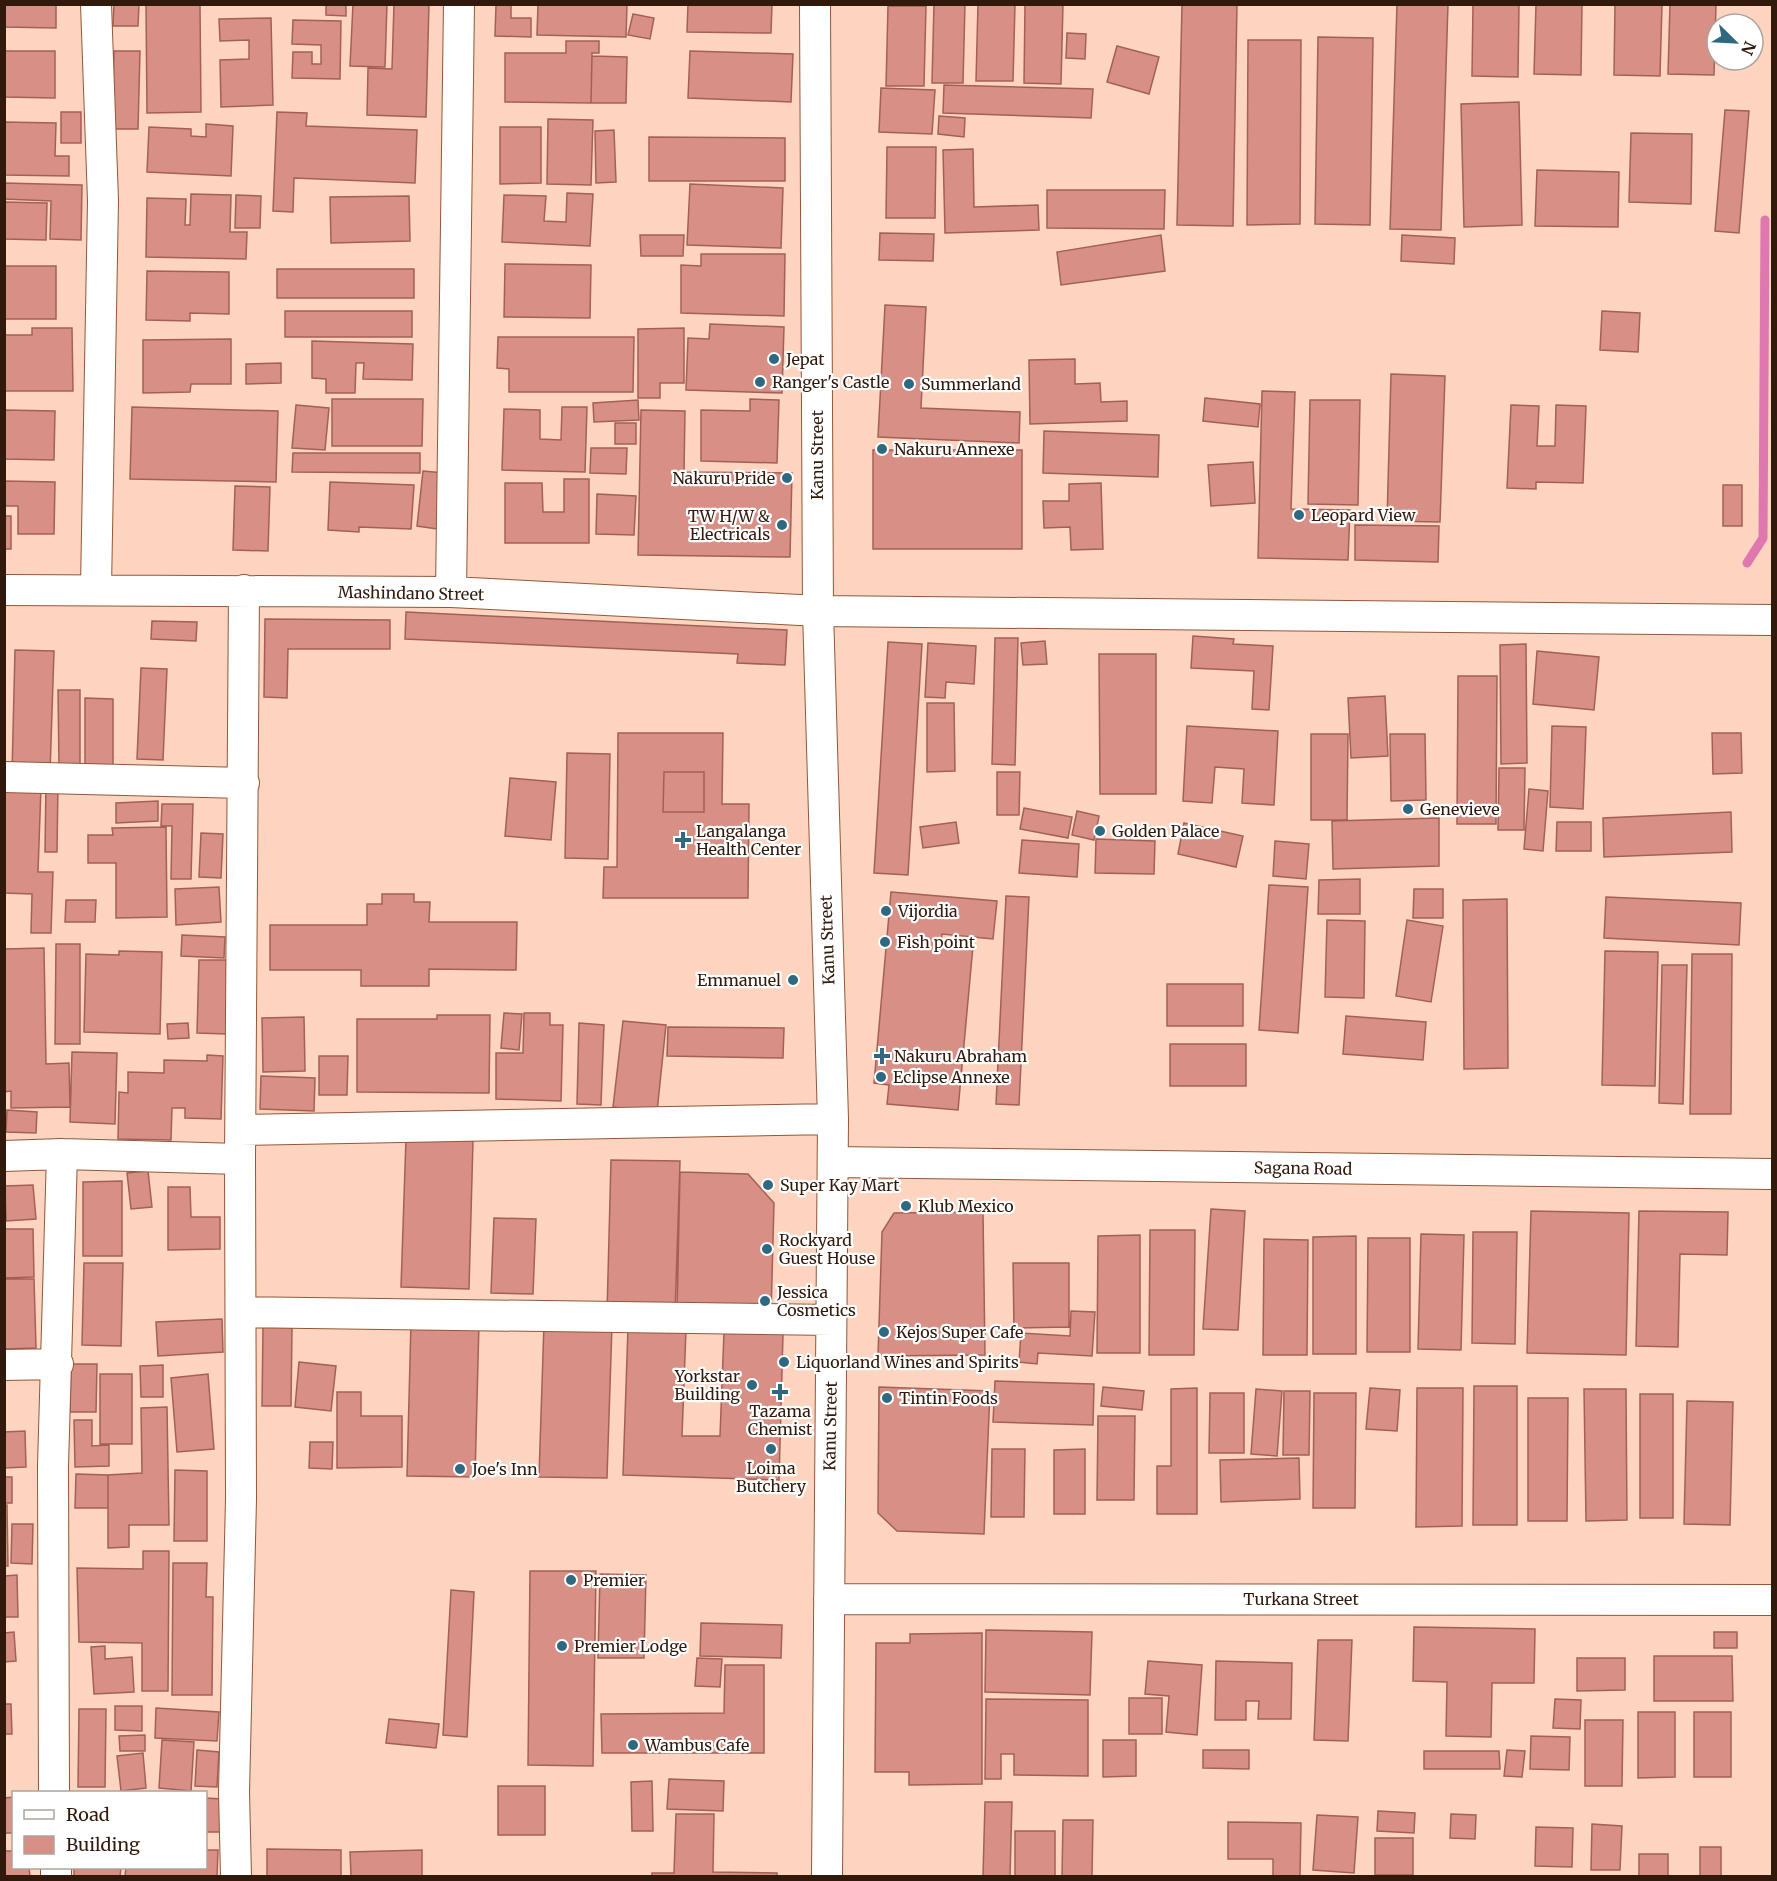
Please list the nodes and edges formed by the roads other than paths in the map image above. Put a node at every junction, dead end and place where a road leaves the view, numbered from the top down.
1 (96, 4) edge
2 (459, 4) edge
3 (815, 4) edge
4 (96, 588) junction
5 (4, 590) edge
6 (244, 590) junction
7 (451, 592) junction
8 (818, 611) junction
9 (1773, 620) edge
10 (4, 777) edge
11 (244, 783) junction
12 (833, 1119) junction
13 (241, 1144) junction
14 (62, 1154) junction
15 (4, 1156) edge
16 (833, 1162) junction
17 (1773, 1174) edge
18 (241, 1312) junction
19 (831, 1320) junction
20 (58, 1364) junction
21 (4, 1365) edge
22 (829, 1599) junction
23 (1773, 1600) edge
24 (54, 1791) edge
25 (236, 1876) edge
26 (826, 1876) edge

1 - 4 street
2 - 7 street
3 - 8 street, Kanu Street
4 - 5 street, Mashindano Street
4 - 6 street, Mashindano Street
6 - 7 street, Mashindano Street
6 - 11 street
7 - 8 street, Mashindano Street
8 - 9 street, Mashindano Street
8 - 12 street, Kanu Street
10 - 11 street
11 - 13 street
12 - 13 street
12 - 16 street, Kanu Street
13 - 14 street
13 - 18 street
14 - 15 street
14 - 20 street
16 - 17 street, Sagana Road
16 - 19 street, Kanu Street
18 - 19 street
18 - 25 street
19 - 22 street, Kanu Street
20 - 21 street
20 - 24 street
22 - 23 street, Turkana Street
22 - 26 street, Kanu Street

